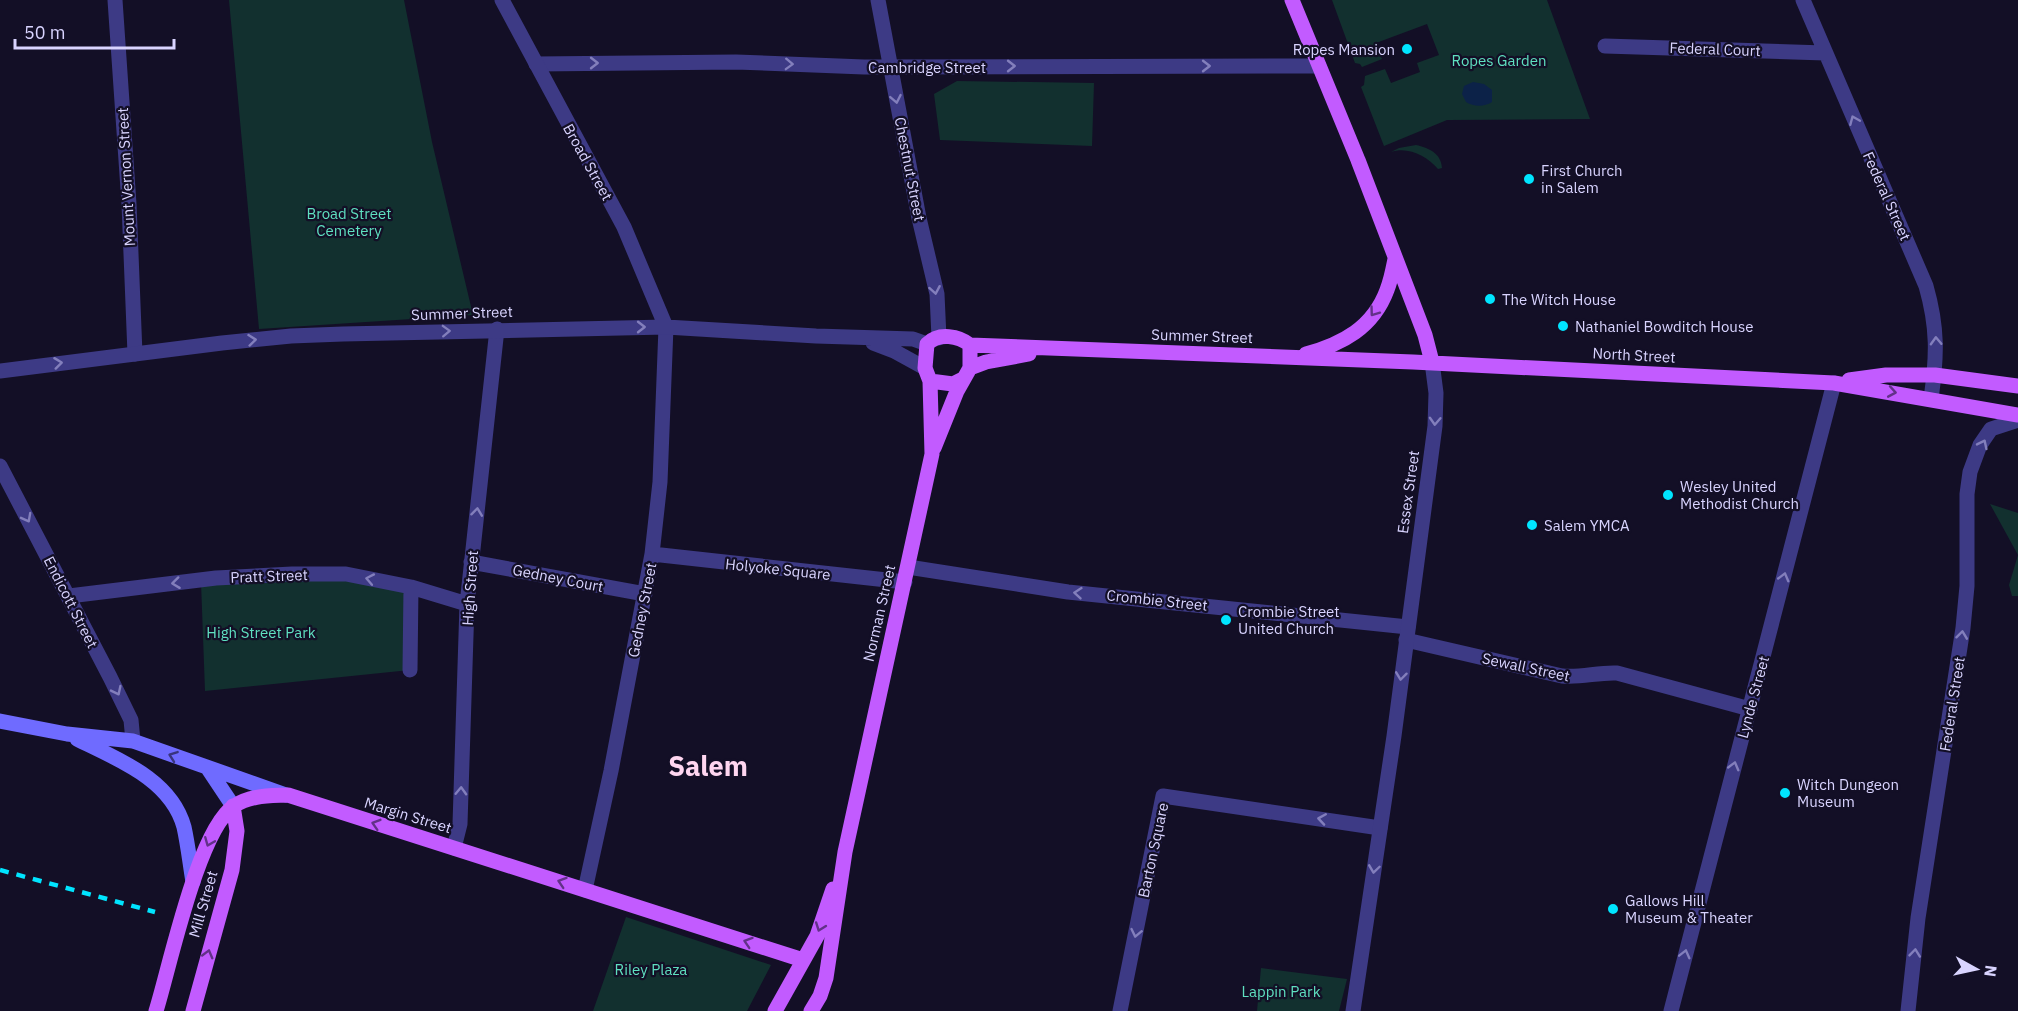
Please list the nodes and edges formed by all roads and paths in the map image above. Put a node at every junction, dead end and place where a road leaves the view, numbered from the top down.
1 (115, 0) edge
2 (502, 0) edge
3 (878, 0) edge
4 (1292, 0) edge
5 (1803, 0) edge
6 (1605, 46) dead end
7 (1825, 53) junction
8 (536, 64) junction
9 (890, 66) junction
10 (1319, 66) junction
11 (1395, 259) junction
12 (666, 327) junction
13 (497, 329) junction
14 (858, 338) junction
15 (933, 341) junction
16 (970, 345) junction
17 (1052, 348) junction
18 (135, 354) junction
19 (1293, 358) junction
20 (1432, 362) junction
21 (0, 370) edge
22 (966, 373) junction
23 (927, 374) junction
24 (1935, 375) junction
25 (1834, 383) junction
26 (2018, 386) edge
27 (1931, 399) junction
28 (2018, 418) edge
29 (932, 454) junction
30 (0, 466) edge
31 (652, 554) junction
32 (471, 562) junction
33 (907, 574) junction
34 (411, 587) junction
35 (645, 594) junction
36 (69, 596) junction
37 (467, 604) junction
38 (1407, 633) junction
39 (410, 670) dead end
40 (1749, 709) junction
41 (0, 721) edge
42 (67, 734) junction
43 (134, 741) junction
44 (207, 767) junction
45 (288, 795) junction
46 (233, 806) junction
47 (1380, 828) junction
48 (454, 848) junction
49 (845, 852) junction
50 (193, 882) junction
51 (585, 890) junction
52 (803, 960) junction
53 (156, 1011) edge
54 (193, 1011) edge
55 (775, 1011) edge
56 (811, 1011) edge
57 (1120, 1011) edge
58 (1353, 1011) edge
59 (1671, 1011) edge
60 (1908, 1011) edge

1 - 18 street, Mount Vernon Street
2 - 8 street, Broad Street
3 - 9 street, Chestnut Street
4 - 10 main road, Essex Street
5 - 7 street, Federal Street
6 - 7 street, Federal Court
24 -> 7 street, Federal Street
8 -> 9 street, Cambridge Street
8 - 12 street, Broad Street
9 -> 10 street, Cambridge Street
9 -> 15 street, Chestnut Street
10 - 11 main road, Essex Street
11 -> 19 main road
11 - 20 main road, Essex Street
13 -> 12 street, Summer Street
12 - 14 street, Summer Street
12 - 31 street, Gedney Street
18 -> 13 street, Summer Street
32 -> 13 street, High Street
14 - 15 street, Summer Street
14 - 23 street
15 - 16 main road
15 - 23 main road
16 - 17 main road, Summer Street
16 - 22 main road
17 - 19 main road, Summer Street
17 - 22 main road
21 -> 18 street, Summer Street
19 - 20 main road, Summer Street
20 - 25 main road, North Street
20 -> 38 street, Essex Street
22 - 23 main road
22 - 29 main road
23 - 29 main road, Norman Street
24 - 25 main road, North Street
24 - 26 main road, North Street
24 - 27 street, Federal Street
25 -> 27 main road, North Street
40 -> 25 street, Lynde Street
27 - 28 main road, North Street
60 -> 28 street, Federal Street
29 - 33 main road, Norman Street
30 -> 36 street, Endicott Street
31 - 33 street, Holyoke Square
31 - 35 street, Gedney Street
32 - 35 street, Gedney Court
32 - 37 street, High Street
38 -> 33 street, Crombie Street
33 - 49 main road, Norman Street
34 -> 36 street, Pratt Street
34 - 37 street, Pratt Street
34 - 39 street
35 - 51 street, Gedney Street
36 -> 43 street, Endicott Street
48 -> 37 street, High Street
38 - 40 street, Sewall Street
38 -> 47 street, Essex Street
59 -> 40 street, Lynde Street
41 - 42 main road, Margin Street
42 - 43 main road, Margin Street
42 - 50 main road, Mill Street
44 -> 43 main road, Margin Street
44 - 45 main road, Margin Street
44 - 46 main road, Mill Street
45 - 46 main road
48 -> 45 main road, Margin Street
46 -> 50 main road, Mill Street
54 -> 46 main road, Mill Street
47 -> 57 street, Barton Square
47 -> 58 street, Essex Street
51 -> 48 main road, Margin Street
49 -> 52 main road, Norman Street
49 - 56 main road, Norman Street
50 - 53 main road, Mill Street
52 -> 51 main road, Margin Street
52 - 55 main road, Norman Street

